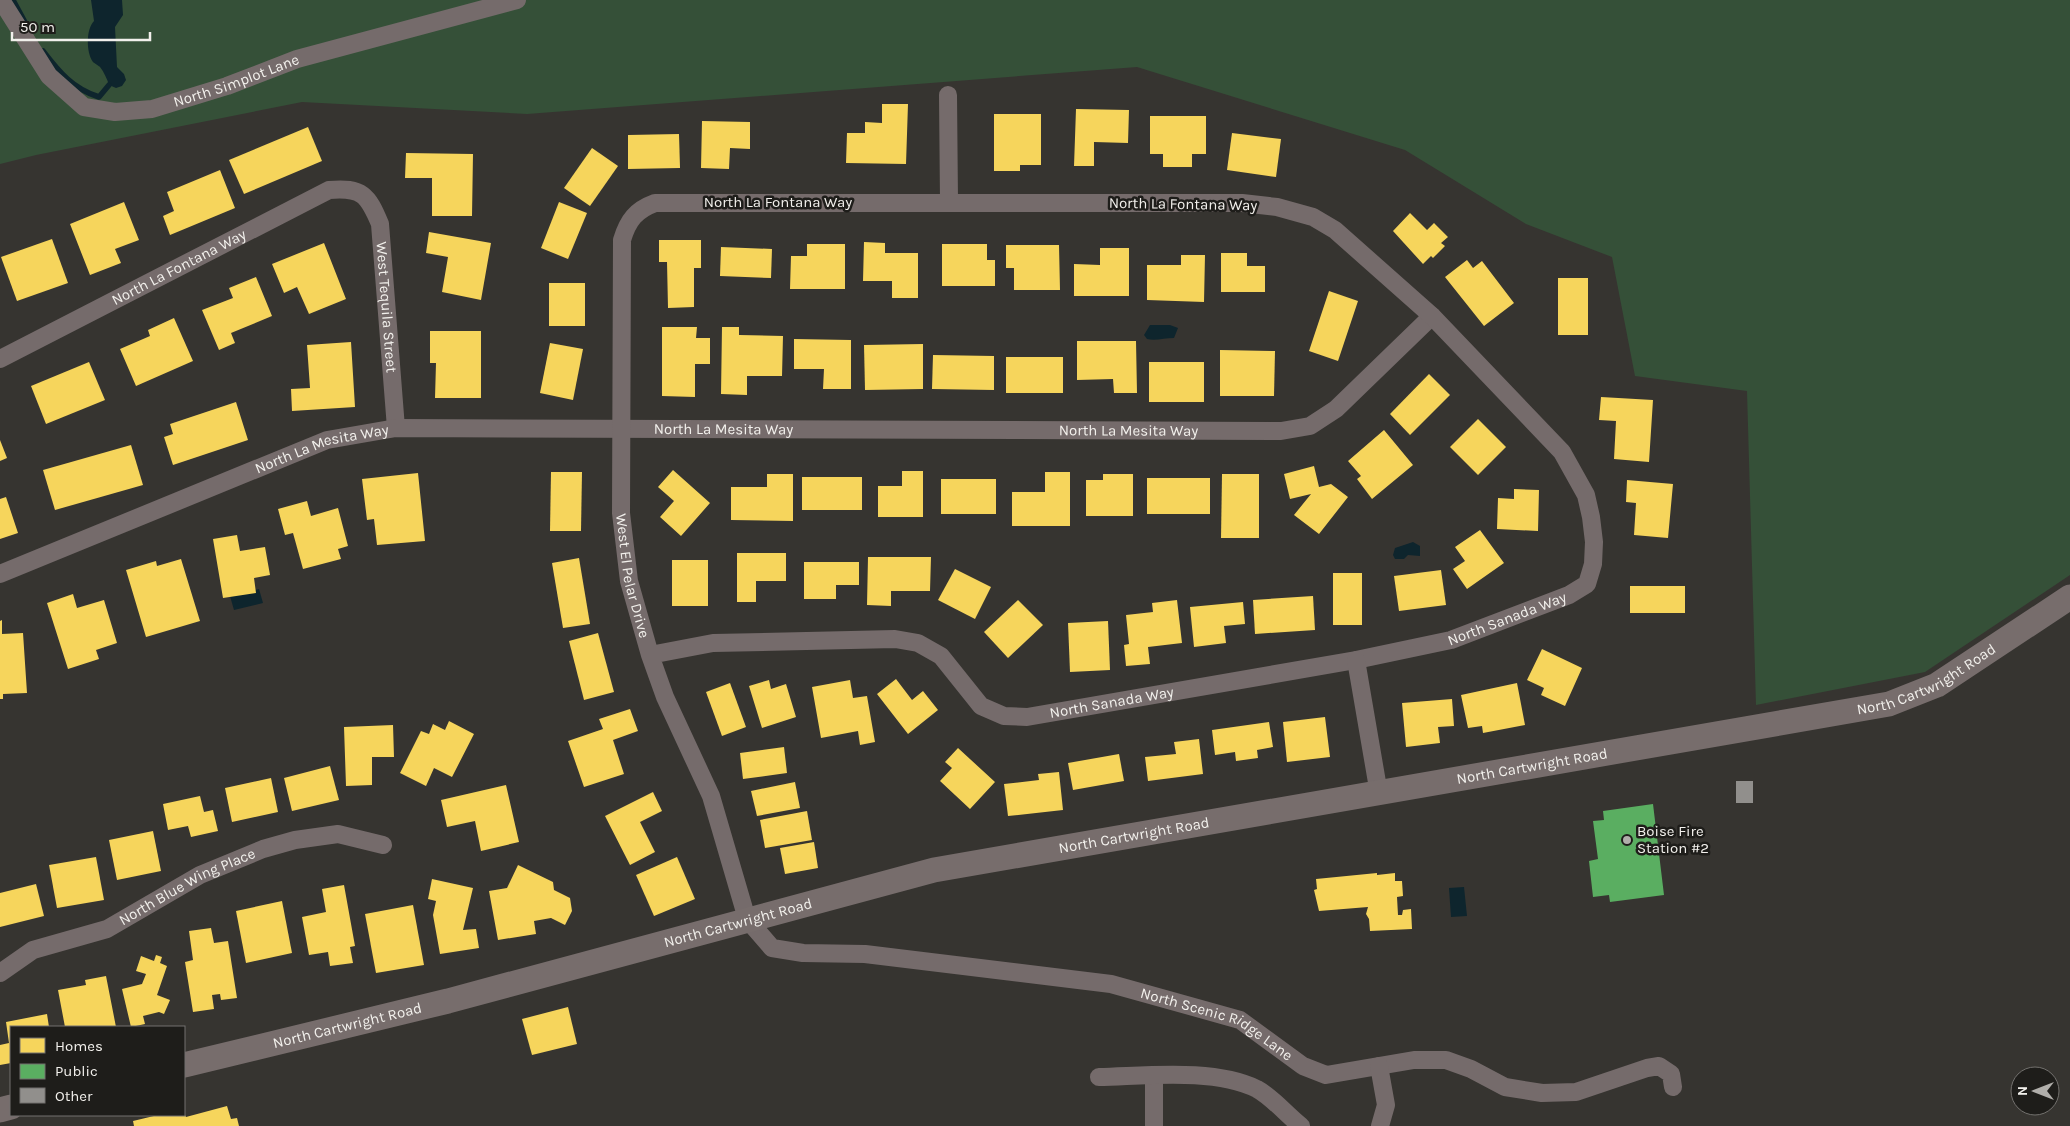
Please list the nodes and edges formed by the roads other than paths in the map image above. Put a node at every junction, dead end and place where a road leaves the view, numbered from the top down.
1 (1, 0) edge
2 (517, 0) edge
3 (948, 95) dead end
4 (361, 192) joint
5 (949, 201) junction
6 (633, 215) joint
7 (1432, 316) junction
8 (0, 360) edge
9 (396, 428) junction
10 (620, 428) junction
11 (0, 574) edge
12 (1587, 584) joint
13 (2070, 597) edge
14 (650, 655) junction
15 (1356, 660) junction
16 (1379, 794) junction
17 (383, 845) dead end
18 (747, 918) junction
19 (0, 973) edge
20 (185, 1065) edge
21 (1379, 1066) junction
22 (1154, 1076) junction
23 (1100, 1077) dead end
24 (1673, 1086) dead end
25 (1154, 1126) edge
26 (1302, 1126) edge
27 (1380, 1126) edge

1 - 2 street, North Simplot Lane
3 - 5 street
4 - 8 street, North La Fontana Way
4 - 9 street, West Tequila Street
5 - 6 street, North La Fontana Way
5 - 7 street, North La Fontana Way
6 - 10 street, West El Pelar Drive
7 - 10 street, North La Mesita Way
7 - 12 street, North La Fontana Way
9 - 10 street, North La Mesita Way
9 - 11 street, North La Mesita Way
10 - 14 street, West El Pelar Drive
12 - 15 street, North Sanada Way
13 - 16 street, North Cartwright Road
14 - 15 street, North Sanada Way
14 - 18 street, West El Pelar Drive
15 - 16 street
16 - 18 street, North Cartwright Road
17 - 19 street, North Blue Wing Place
18 - 20 street, North Cartwright Road
18 - 21 street, North Scenic Ridge Lane
21 - 24 street, North Scenic Ridge Lane
21 - 27 street
22 - 23 street
22 - 25 street
22 - 26 street

